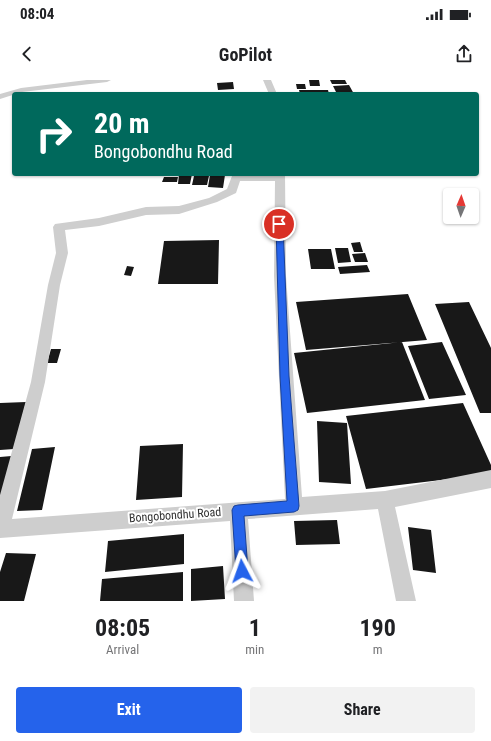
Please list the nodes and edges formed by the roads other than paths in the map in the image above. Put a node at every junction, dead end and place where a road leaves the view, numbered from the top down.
1 (38, 80) edge
2 (107, 80) edge
3 (267, 80) edge
4 (33, 88) junction
5 (15, 92) edge
6 (272, 92) edge
7 (12, 93) edge
8 (0, 97) edge
9 (280, 176) edge
10 (491, 479) edge
11 (385, 500) junction
12 (294, 506) junction
13 (238, 510) junction
14 (0, 529) edge
15 (244, 601) edge
16 (406, 601) edge

1 - 4 street
2 - 4 street
3 - 6 street
4 - 5 street
7 - 8 street
9 - 12 street
9 - 14 street
10 - 11 street, Bongobondhu Road
11 - 12 street, Bongobondhu Road
11 - 16 street
12 - 13 street, Bongobondhu Road
13 - 14 street, Bongobondhu Road
13 - 15 street

